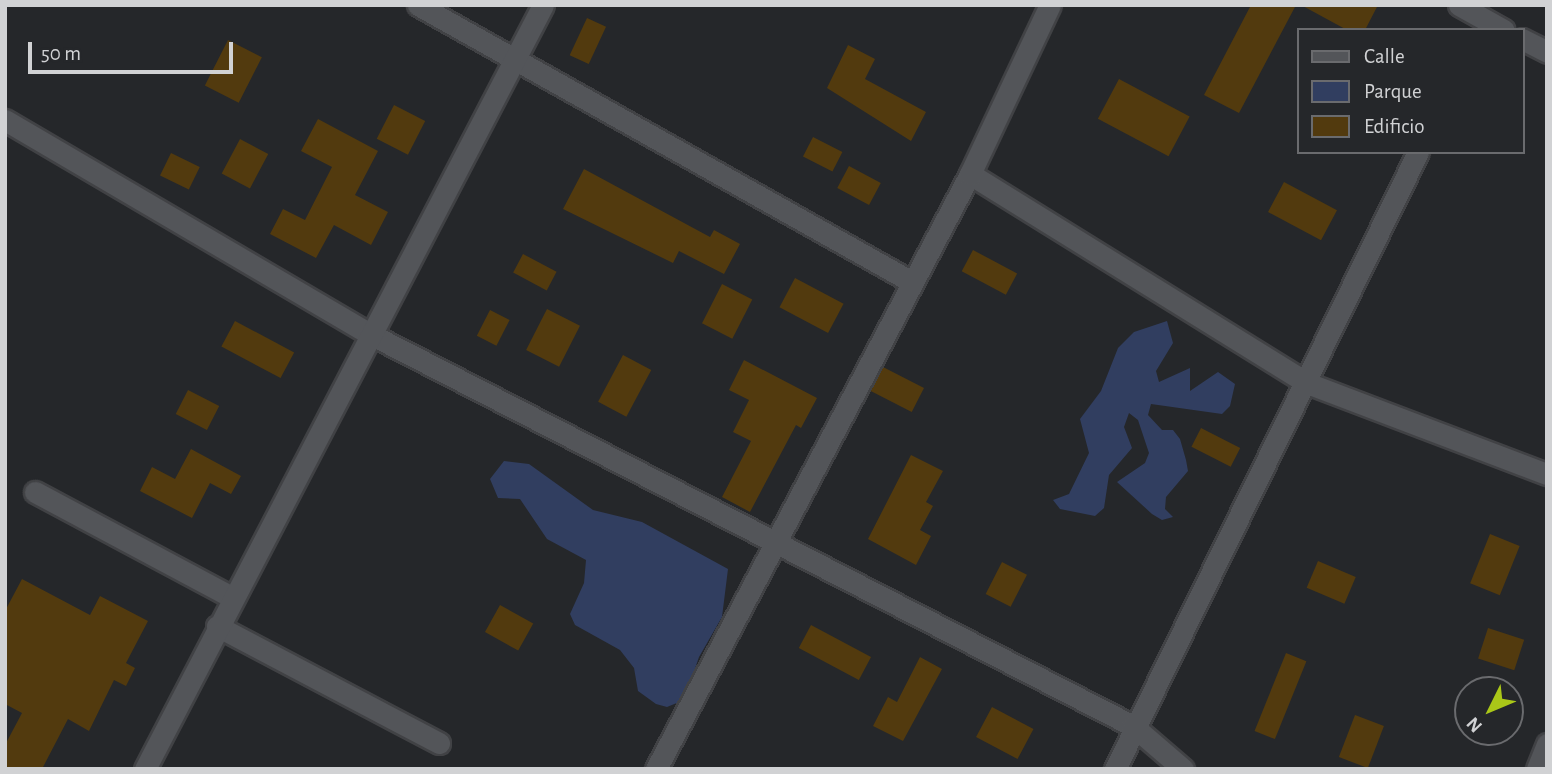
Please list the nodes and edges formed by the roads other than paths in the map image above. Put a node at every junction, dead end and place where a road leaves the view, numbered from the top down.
1 (418, 5) edge
2 (543, 5) edge
3 (1050, 5) edge
4 (1459, 5) edge
5 (1479, 24) edge
6 (1524, 40) edge
7 (1547, 52) edge
8 (514, 59) junction
9 (5, 120) edge
10 (1417, 154) edge
11 (970, 174) junction
12 (912, 282) junction
13 (370, 334) junction
14 (1307, 383) junction
15 (1547, 474) edge
16 (35, 492) dead end
17 (775, 541) junction
18 (232, 597) junction
19 (217, 625) junction
20 (1133, 726) junction
21 (439, 743) dead end
22 (1547, 744) edge
23 (145, 769) edge
24 (656, 769) edge
25 (1115, 769) edge
26 (1183, 769) edge
27 (1537, 769) edge

1 - 8 street
2 - 8 street
3 - 11 street
4 - 5 street
6 - 7 street
8 - 12 street
8 - 13 street
9 - 13 street
10 - 14 street
11 - 12 street
11 - 14 street
12 - 17 street
13 - 17 street
13 - 18 street
14 - 15 street
14 - 20 street
16 - 18 street
17 - 20 street
17 - 24 street
18 - 19 street
19 - 21 street
19 - 23 street
20 - 25 street
20 - 26 street
22 - 27 street

